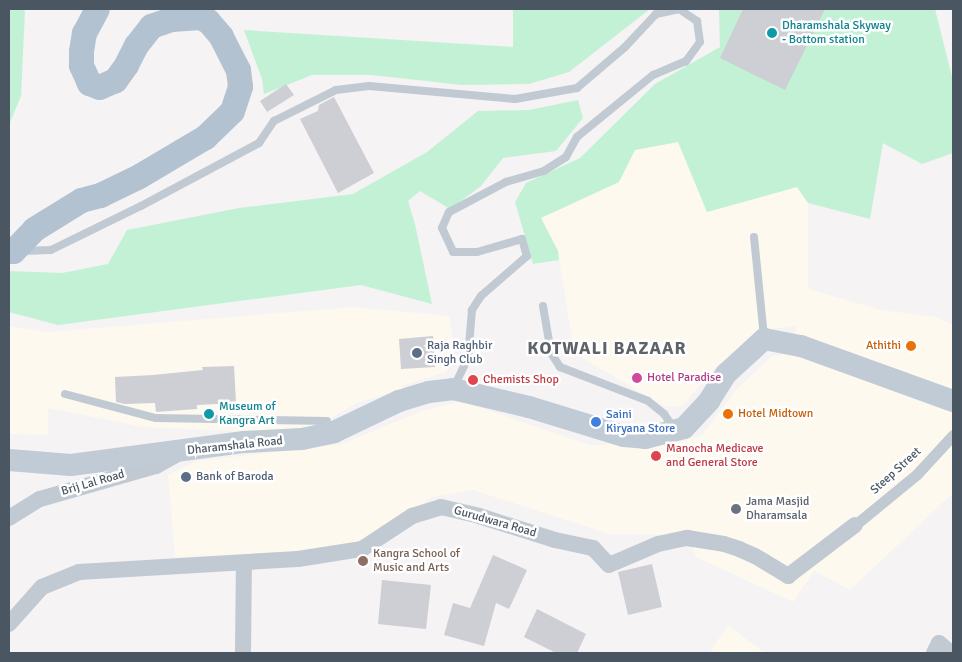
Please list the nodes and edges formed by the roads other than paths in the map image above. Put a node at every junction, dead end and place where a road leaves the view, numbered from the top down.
1 (97, 9) edge
2 (754, 237) dead end
3 (11, 251) edge
4 (544, 306) dead end
5 (764, 339) junction
6 (453, 389) junction
7 (65, 394) dead end
8 (953, 401) edge
9 (327, 421) dead end
10 (675, 431) junction
11 (953, 435) edge
12 (180, 452) junction
13 (9, 460) edge
14 (9, 518) edge
15 (855, 525) joint
16 (244, 563) junction
17 (9, 624) edge
18 (243, 653) edge
19 (934, 653) edge
20 (951, 653) edge

1 - 3 main road
2 - 5 lane
3 - 6 lane
4 - 10 lane
5 - 8 main road
5 - 10 main road
6 - 10 main road
6 - 12 main road, Dharamshala Road
7 - 9 lane
11 - 15 street, Steep Street
12 - 13 main road, Dharamshala Road
12 - 14 street, Brij Lal Road
15 - 16 street, Gurudwara Road
16 - 17 street, Gurudwara Road
16 - 18 street
19 - 20 street

